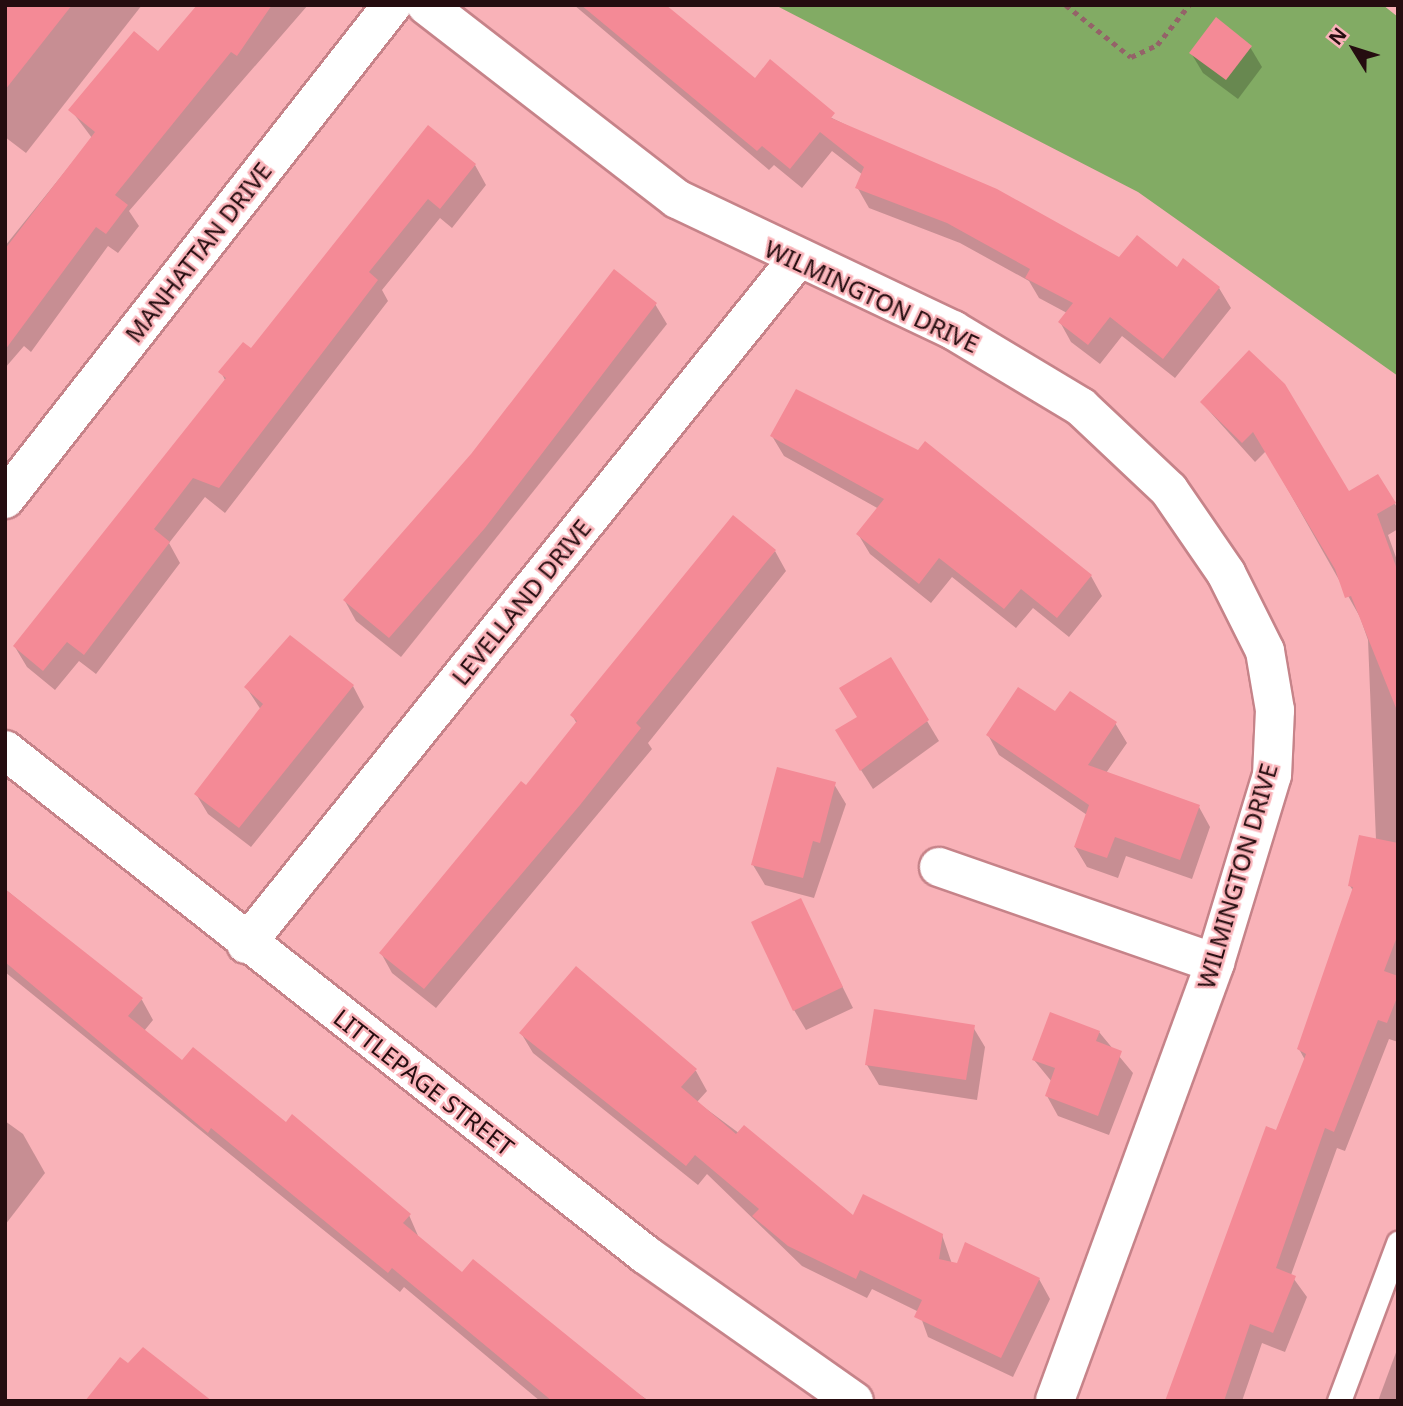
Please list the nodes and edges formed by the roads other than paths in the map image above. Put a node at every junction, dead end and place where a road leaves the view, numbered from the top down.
1 (392, 5) edge
2 (426, 5) edge
3 (796, 261) junction
4 (5, 499) edge
5 (5, 750) edge
6 (939, 867) dead end
7 (246, 944) junction
8 (1215, 963) junction
9 (1398, 1243) edge
10 (853, 1401) edge
11 (1055, 1401) edge
12 (1339, 1401) edge

1 - 4 street, MANHATTAN DRIVE
2 - 3 street, WILMINGTON DRIVE
3 - 7 street, LEVELLAND DRIVE
3 - 8 street, WILMINGTON DRIVE
5 - 7 street, LITTLEPAGE STREET
6 - 8 street
7 - 10 street, LITTLEPAGE STREET
8 - 11 street, WILMINGTON DRIVE
9 - 12 lane

